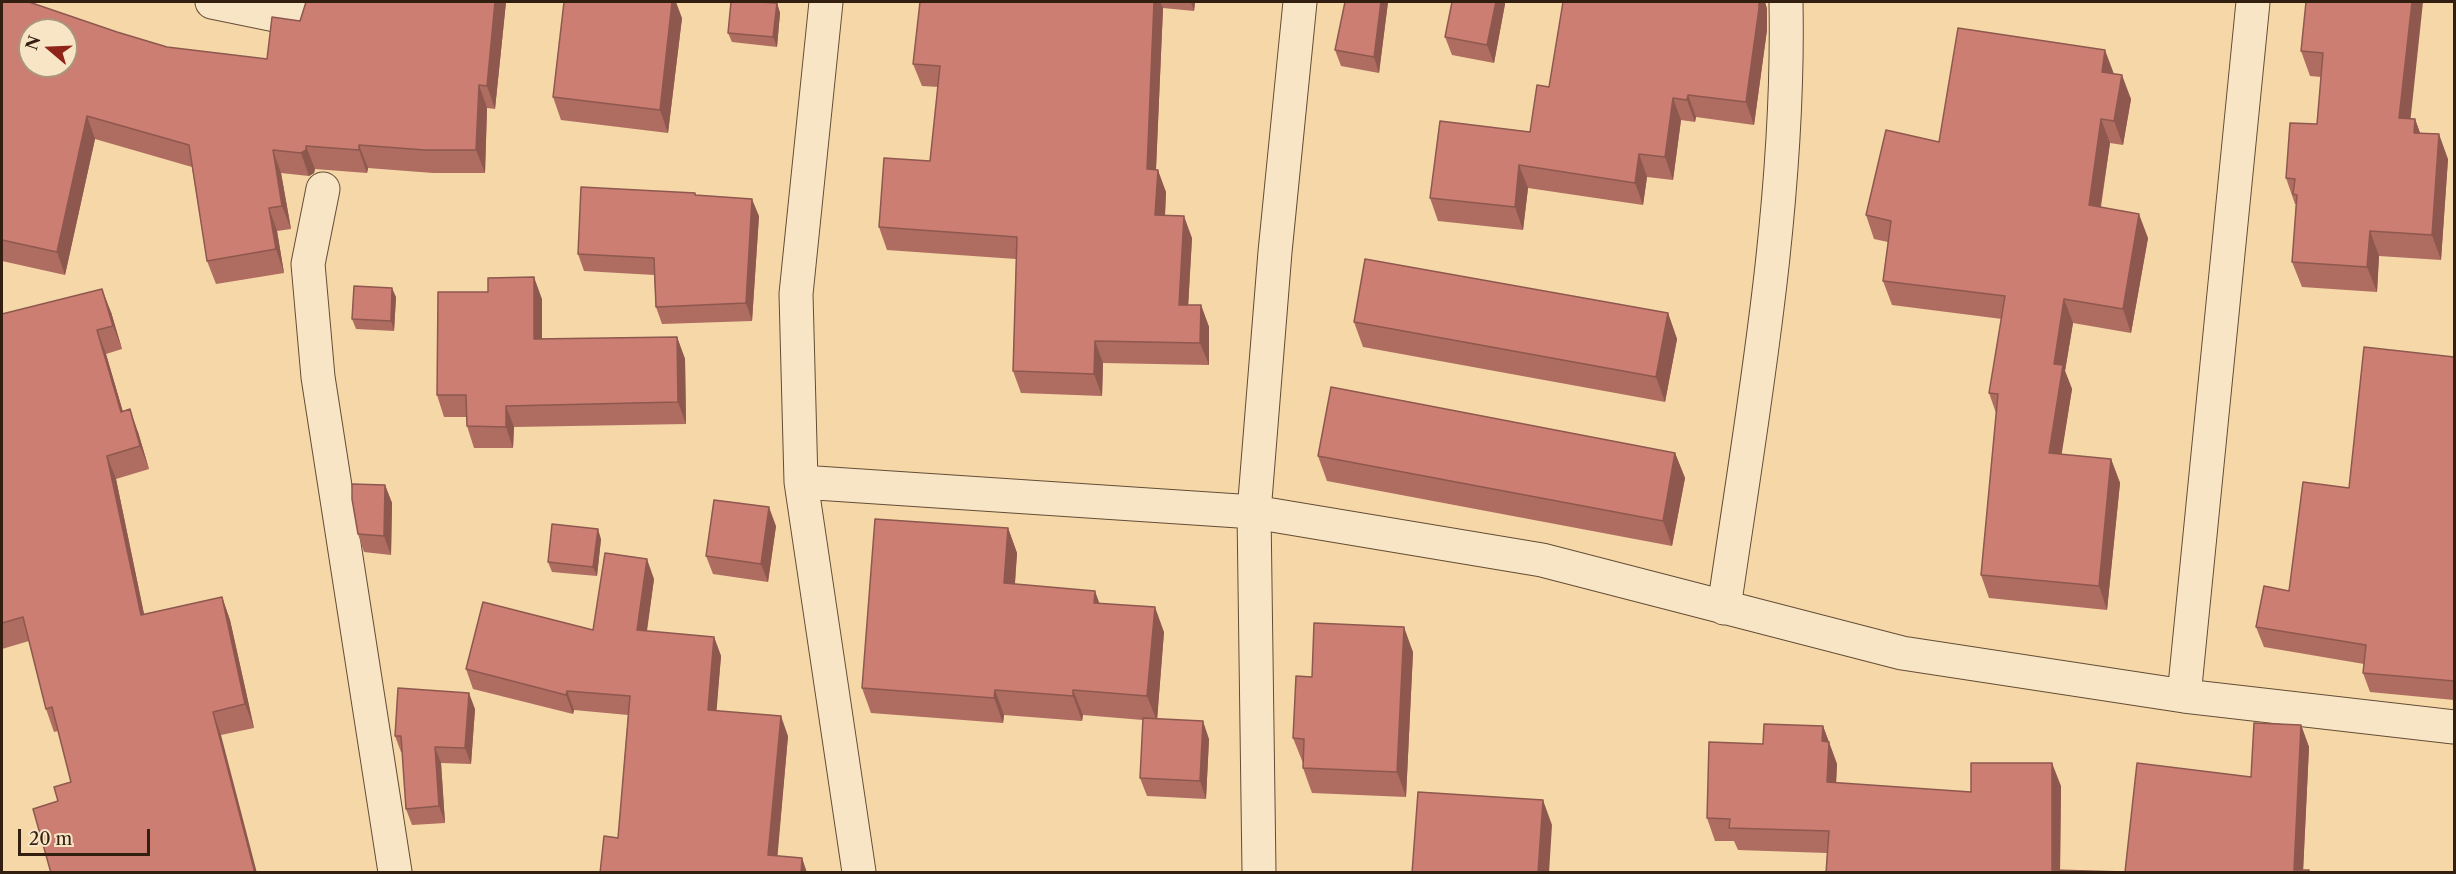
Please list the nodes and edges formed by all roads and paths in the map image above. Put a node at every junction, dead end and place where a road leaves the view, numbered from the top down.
1 (212, 2) edge
2 (302, 2) edge
3 (826, 2) edge
4 (1300, 2) edge
5 (1786, 2) edge
6 (2253, 2) edge
7 (323, 189) dead end
8 (801, 482) junction
9 (1254, 512) junction
10 (1724, 608) junction
11 (2184, 696) junction
12 (2454, 727) edge
13 (395, 873) edge
14 (859, 873) edge
15 (1259, 873) edge

1 - 2 street
3 - 8 street
4 - 9 street
5 - 10 street
6 - 11 street
7 - 13 street
8 - 9 street
8 - 14 street
9 - 10 street
9 - 15 street
10 - 11 street
11 - 12 street

